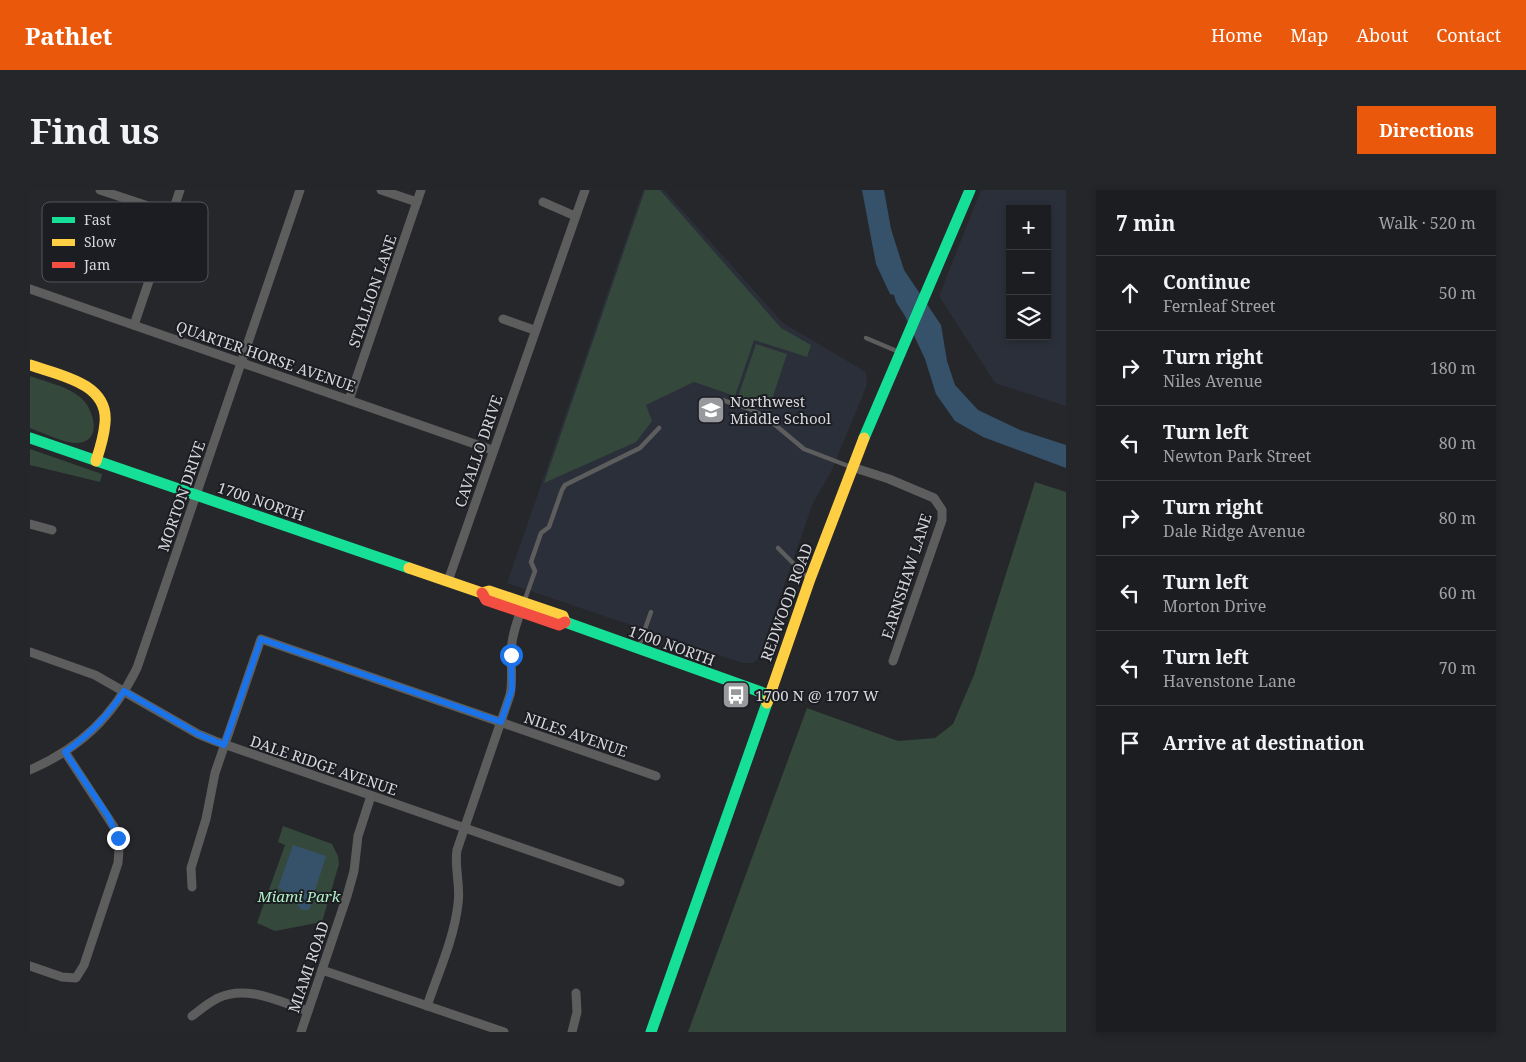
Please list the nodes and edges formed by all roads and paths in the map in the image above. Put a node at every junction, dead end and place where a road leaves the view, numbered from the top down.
1 (100, 190) edge
2 (180, 190) edge
3 (300, 190) edge
4 (381, 190) edge
5 (421, 190) edge
6 (584, 190) edge
7 (970, 190) edge
8 (136, 202) edge
9 (176, 202) edge
10 (417, 202) junction
11 (544, 202) dead end
12 (575, 216) junction
13 (149, 282) edge
14 (30, 289) edge
15 (503, 319) dead end
16 (134, 325) junction
17 (534, 330) junction
18 (866, 338) dead end
19 (901, 353) junction
20 (242, 362) junction
21 (30, 365) edge
22 (349, 400) junction
23 (722, 400) dead end
24 (659, 428) dead end
25 (30, 438) edge
26 (492, 450) junction
27 (96, 460) junction
28 (852, 467) junction
29 (197, 495) junction
30 (30, 524) edge
31 (52, 530) dead end
32 (778, 548) dead end
33 (810, 579) junction
34 (448, 581) junction
35 (522, 607) junction
36 (651, 612) dead end
37 (638, 648) junction
38 (30, 652) edge
39 (893, 662) dead end
40 (124, 691) junction
41 (769, 695) junction
42 (501, 722) junction
43 (224, 745) junction
44 (65, 752) junction
45 (30, 770) edge
46 (656, 776) dead end
47 (371, 796) junction
48 (465, 828) junction
49 (620, 882) dead end
50 (192, 887) dead end
51 (30, 966) edge
52 (322, 970) junction
53 (576, 993) dead end
54 (427, 1006) junction
55 (308, 1012) junction
56 (192, 1016) dead end
57 (301, 1032) edge
58 (504, 1032) edge
59 (572, 1032) edge
60 (651, 1032) edge

1 - 8 street
2 - 9 street
3 - 20 street, MORTON DRIVE
4 - 10 street
5 - 10 street, STALLION LANE
6 - 12 street, CAVALLO DRIVE
7 - 19 street, REDWOOD ROAD
10 - 22 street, STALLION LANE
11 - 12 street
12 - 17 street, CAVALLO DRIVE
13 - 16 street
14 - 16 street, QUARTER HORSE AVENUE
15 - 17 street
16 - 20 street, QUARTER HORSE AVENUE
17 - 26 street, CAVALLO DRIVE
18 - 19 lane
19 - 28 street, REDWOOD ROAD
20 - 22 street, QUARTER HORSE AVENUE
20 - 29 street, MORTON DRIVE
21 - 27 street
22 - 26 street, QUARTER HORSE AVENUE
23 - 28 lane
24 - 35 lane
25 - 27 street, 1700 NORTH
26 - 34 street, CAVALLO DRIVE
27 - 29 street, 1700 NORTH
28 - 33 street, REDWOOD ROAD
28 - 39 street, EARNSHAW LANE
29 - 34 street, 1700 NORTH
29 - 40 street, MORTON DRIVE
30 - 31 street
32 - 33 lane
33 - 41 street, REDWOOD ROAD
34 - 35 street, 1700 NORTH
35 - 37 street, 1700 NORTH
35 - 42 street
36 - 37 lane
37 - 41 street, 1700 NORTH
38 - 40 street, DALE RIDGE AVENUE
40 - 43 street, DALE RIDGE AVENUE
40 - 44 street, MORTON DRIVE
41 - 60 street, REDWOOD ROAD
42 - 43 street, NILES AVENUE
42 - 46 street, NILES AVENUE
42 - 48 street
43 - 47 street, DALE RIDGE AVENUE
43 - 50 street
44 - 45 street, MORTON DRIVE
44 - 51 street
47 - 48 street, DALE RIDGE AVENUE
47 - 52 street, MIAMI ROAD
48 - 49 street, DALE RIDGE AVENUE
48 - 54 street
52 - 54 street
52 - 55 street, MIAMI ROAD
53 - 59 street
54 - 58 street
55 - 56 street
55 - 57 street, MIAMI ROAD

